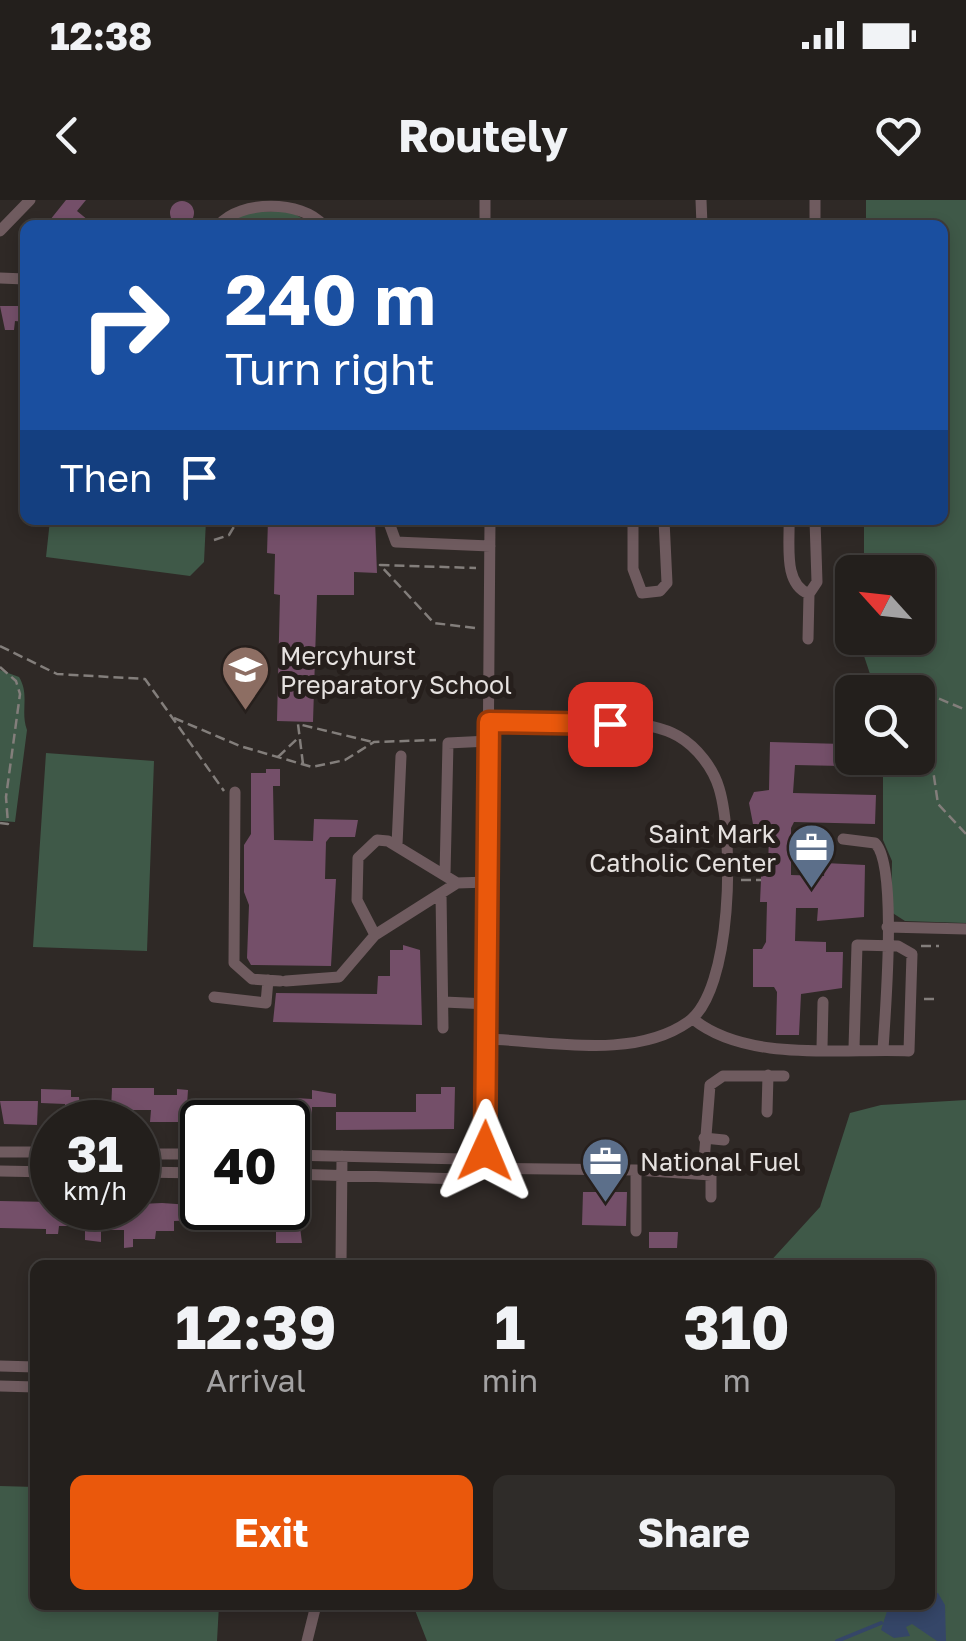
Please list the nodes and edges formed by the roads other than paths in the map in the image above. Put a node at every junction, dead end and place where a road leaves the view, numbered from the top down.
1 (30, 200) edge
2 (224, 220) edge
3 (317, 220) edge
4 (0, 231) edge
5 (390, 525) edge
6 (490, 525) edge
7 (633, 525) edge
8 (664, 525) edge
9 (789, 525) edge
10 (815, 525) edge
11 (490, 546) junction
12 (810, 594) junction
13 (808, 639) dead end
14 (489, 722) junction
15 (489, 741) junction
16 (402, 756) dead end
17 (235, 792) dead end
18 (842, 840) dead end
19 (398, 845) junction
20 (445, 875) junction
21 (457, 882) junction
22 (488, 882) junction
23 (442, 893) junction
24 (888, 927) junction
25 (966, 929) edge
26 (375, 935) junction
27 (888, 946) junction
28 (278, 981) junction
29 (214, 997) dead end
30 (444, 1002) junction
31 (822, 1002) dead end
32 (488, 1004) junction
33 (693, 1020) junction
34 (444, 1028) dead end
35 (487, 1039) junction
36 (822, 1048) junction
37 (854, 1048) junction
38 (883, 1050) junction
39 (768, 1075) junction
40 (784, 1076) dead end
41 (766, 1112) dead end
42 (704, 1138) junction
43 (724, 1140) dead end
44 (0, 1152) edge
45 (30, 1152) edge
46 (310, 1156) edge
47 (342, 1156) junction
48 (480, 1168) junction
49 (636, 1170) junction
50 (0, 1171) edge
51 (30, 1172) edge
52 (703, 1174) junction
53 (310, 1175) edge
54 (341, 1176) junction
55 (711, 1198) dead end
56 (633, 1222) dead end
57 (341, 1260) edge
58 (0, 1366) edge
59 (30, 1367) edge
60 (0, 1386) edge
61 (30, 1387) edge
62 (315, 1610) edge
63 (307, 1641) edge

1 - 4 street
2 - 3 street
5 - 11 street
6 - 11 street
7 - 8 street
9 - 12 street
10 - 12 street
11 - 14 street
12 - 13 street
14 - 15 street
14 - 33 street
15 - 20 street
15 - 22 street
16 - 19 street
17 - 28 street
18 - 24 street
19 - 20 street
19 - 26 street
20 - 21 street
21 - 22 street
21 - 23 street
22 - 32 street
23 - 26 street
23 - 30 street
24 - 25 street
24 - 27 street
26 - 28 street
27 - 37 street
27 - 38 street
27 - 38 street
28 - 29 street
30 - 32 street
30 - 34 street
31 - 36 street
32 - 35 street
33 - 35 street
33 - 36 street
35 - 48 street
36 - 37 street
37 - 38 street
39 - 40 street
39 - 41 street
39 - 42 street
42 - 43 street
42 - 52 street
44 - 45 street
46 - 47 street
47 - 48 street
47 - 54 street
48 - 49 street
48 - 54 street
49 - 52 street
49 - 56 street
50 - 51 street
52 - 55 street
53 - 54 street
54 - 57 street
58 - 59 street
60 - 61 street
62 - 63 street

